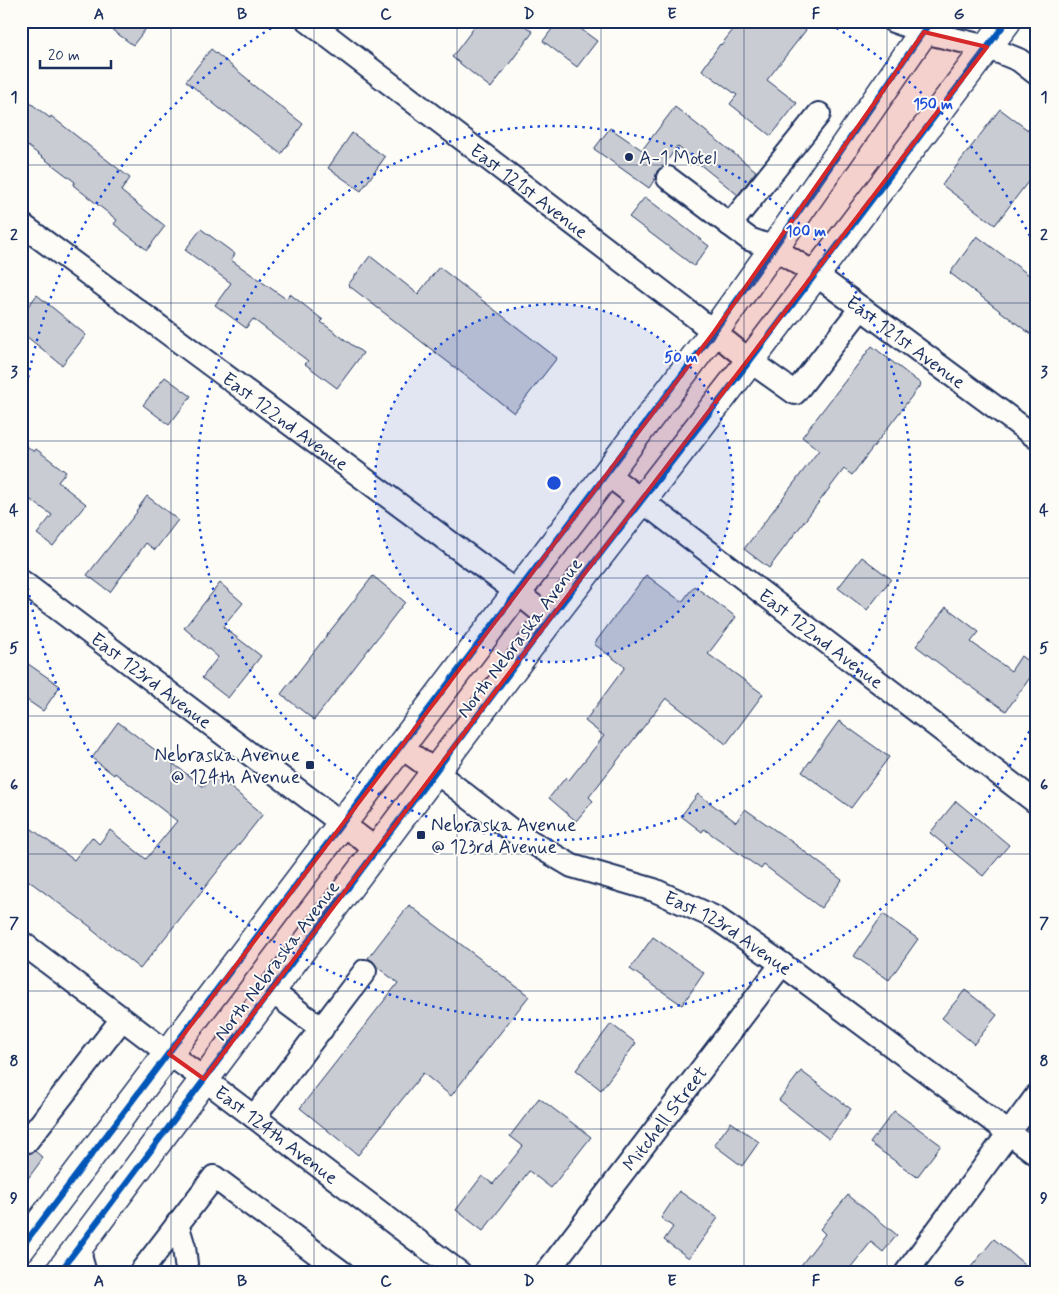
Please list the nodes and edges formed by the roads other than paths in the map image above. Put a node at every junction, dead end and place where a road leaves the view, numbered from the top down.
1 (308, 21) edge
2 (893, 21) edge
3 (1007, 21) edge
4 (927, 27) edge
5 (988, 47) junction
6 (1037, 74) edge
7 (819, 114) dead end
8 (668, 178) dead end
9 (21, 224) edge
10 (730, 225) junction
11 (774, 248) junction
12 (815, 274) junction
13 (861, 308) junction
14 (714, 332) junction
15 (750, 361) junction
16 (1037, 438) edge
17 (607, 474) junction
18 (641, 501) junction
19 (21, 581) edge
20 (518, 593) junction
21 (550, 619) junction
22 (400, 747) junction
23 (436, 772) junction
24 (1037, 803) edge
25 (343, 824) junction
26 (377, 850) junction
27 (21, 942) edge
28 (782, 964) junction
29 (366, 971) dead end
30 (271, 991) junction
31 (122, 1019) junction
32 (322, 1029) junction
33 (169, 1054) junction
34 (204, 1080) junction
35 (1037, 1095) edge
36 (254, 1117) junction
37 (1009, 1132) junction
38 (27, 1142) dead end
39 (1037, 1154) edge
40 (177, 1224) junction
41 (80, 1244) junction
42 (21, 1248) edge
43 (186, 1264) dead end
44 (450, 1270) edge
45 (59, 1273) edge
46 (85, 1273) edge
47 (140, 1273) edge
48 (343, 1273) edge
49 (546, 1273) edge
50 (906, 1273) edge

1 - 14 street, East 121st Avenue
2 - 4 street
3 - 5 main road, North Nebraska Avenue
4 - 5 street
4 - 11 main road, North Nebraska Avenue
5 - 6 street
5 - 12 main road, North Nebraska Avenue
7 - 10 street
8 - 10 street, East 121st Avenue
9 - 20 street, East 122nd Avenue
10 - 11 street, East 121st Avenue
11 - 12 street, East 121st Avenue
11 - 14 main road, North Nebraska Avenue
12 - 13 street, East 121st Avenue
12 - 15 main road, North Nebraska Avenue
13 - 15 street, East 121st Avenue
13 - 16 street, East 121st Avenue
14 - 15 street, East 121st Avenue
14 - 17 main road, North Nebraska Avenue
15 - 18 main road, North Nebraska Avenue
17 - 18 street, East 122nd Avenue
17 - 20 main road, North Nebraska Avenue
18 - 21 main road, North Nebraska Avenue
18 - 24 street, East 122nd Avenue
19 - 25 street, East 123rd Avenue
20 - 21 street, East 122nd Avenue
20 - 22 main road, North Nebraska Avenue
21 - 23 main road, North Nebraska Avenue
22 - 23 street, East 123rd Avenue
22 - 25 main road, North Nebraska Avenue
23 - 26 main road, North Nebraska Avenue
23 - 28 street, East 123rd Avenue
25 - 26 street, East 123rd Avenue
25 - 33 main road, North Nebraska Avenue
26 - 30 main road, North Nebraska Avenue
27 - 31 street, East 124th Avenue
28 - 37 street, East 123rd Avenue
28 - 49 street, Mitchell Street
29 - 32 street
30 - 32 street
30 - 34 main road, North Nebraska Avenue
31 - 33 street, East 124th Avenue
31 - 38 street
32 - 36 street
33 - 34 street, East 124th Avenue
33 - 42 main road, North Nebraska Avenue
34 - 36 street, East 124th Avenue
34 - 41 main road, North Nebraska Avenue
35 - 37 street
36 - 44 street, East 124th Avenue
37 - 39 street, East 123rd Avenue
37 - 50 street
40 - 43 street
40 - 47 street
40 - 48 street
41 - 45 main road, North Nebraska Avenue
41 - 46 street

